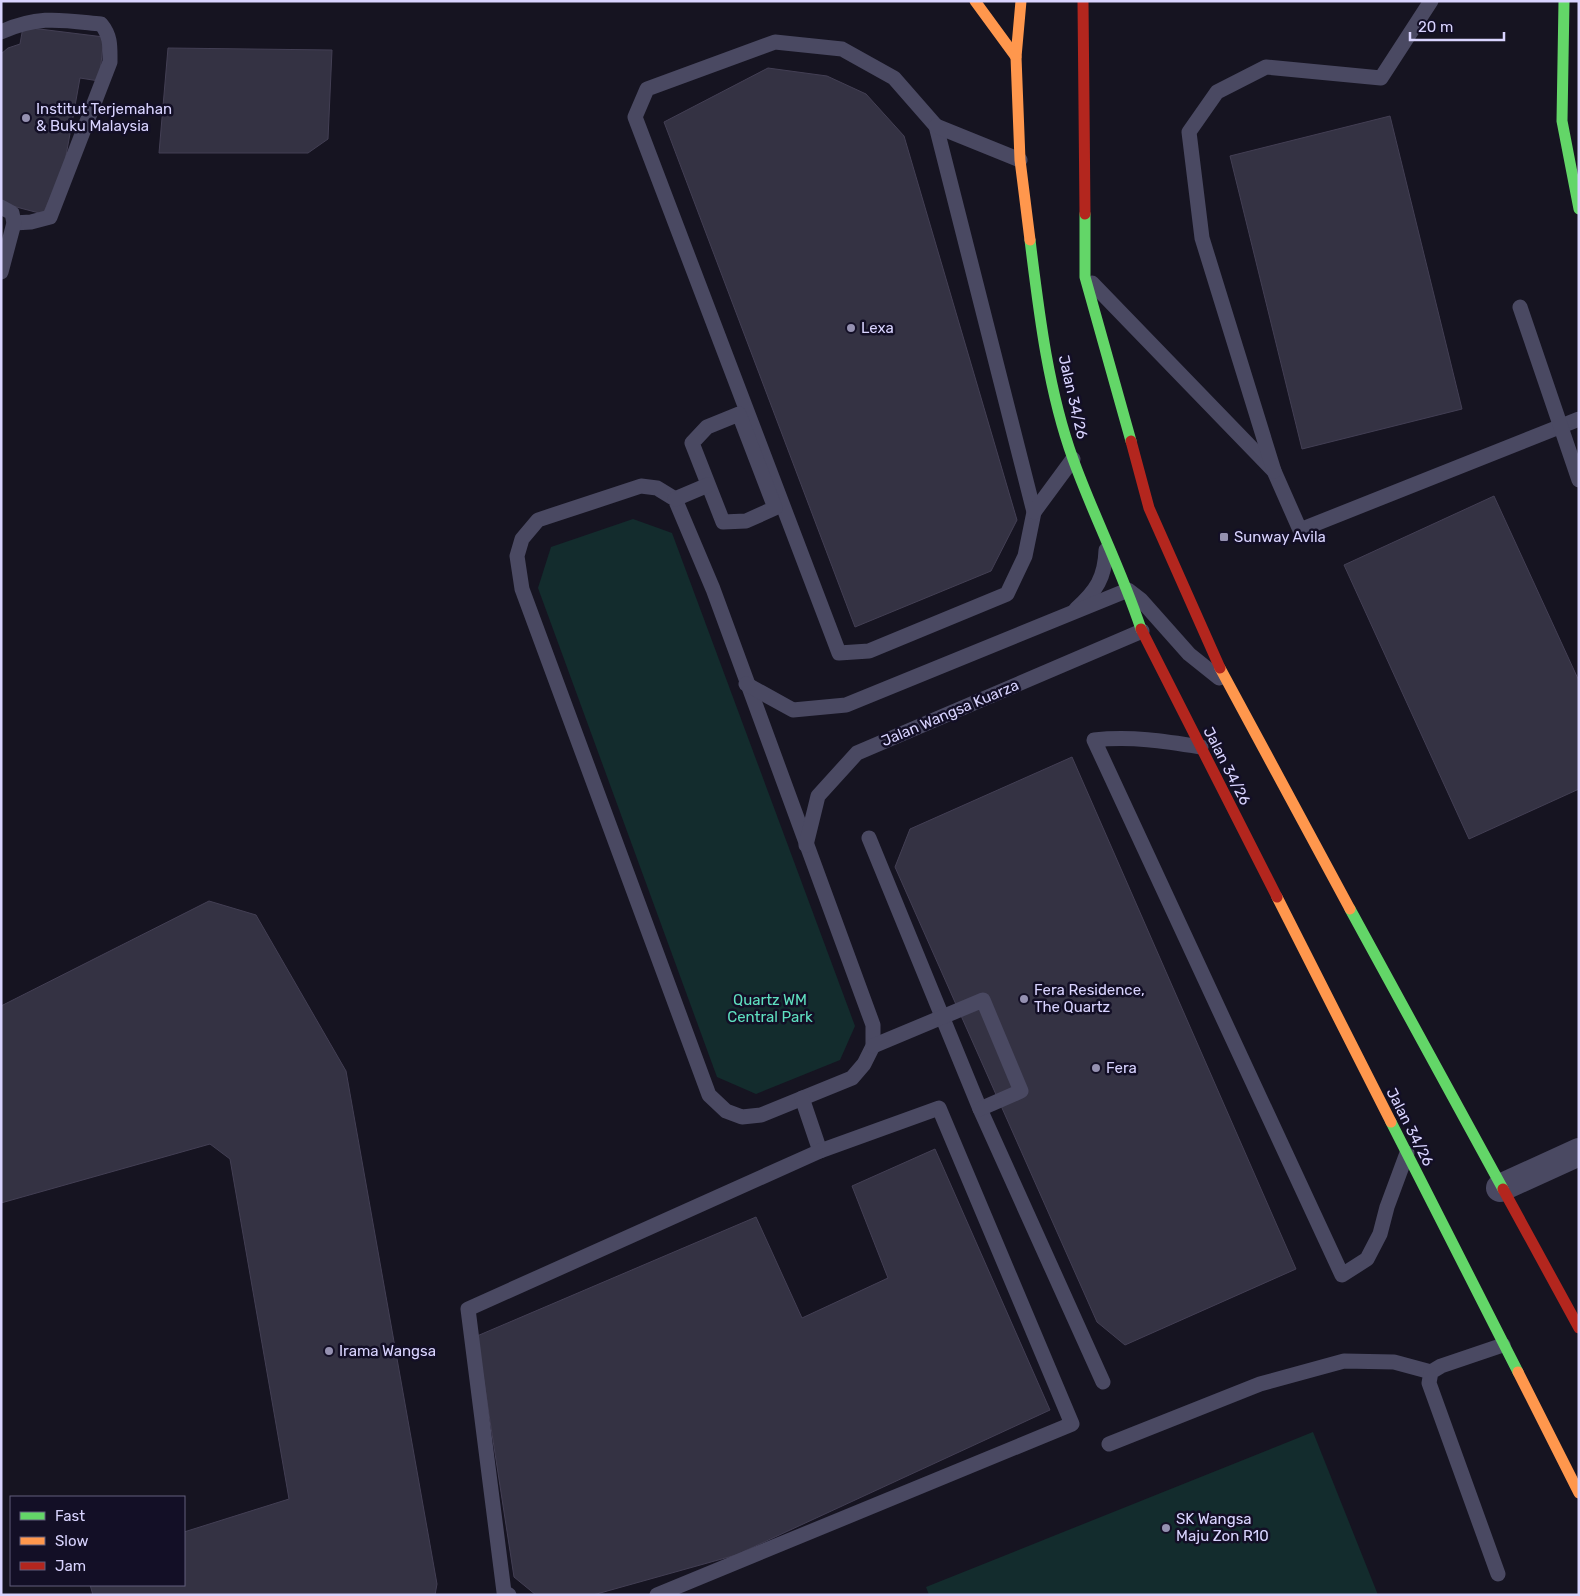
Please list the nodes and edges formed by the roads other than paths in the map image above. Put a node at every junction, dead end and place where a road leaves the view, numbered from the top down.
1 (975, 1) edge
2 (1021, 1) edge
3 (1083, 1) edge
4 (1431, 1) edge
5 (1564, 1) edge
6 (1, 32) edge
7 (1016, 57) junction
8 (936, 126) junction
9 (1020, 160) junction
10 (1, 207) edge
11 (1579, 209) edge
12 (14, 223) junction
13 (1, 272) edge
14 (1085, 276) junction
15 (1520, 307) dead end
16 (1579, 419) edge
17 (1073, 459) junction
18 (1274, 471) junction
19 (1579, 480) edge
20 (708, 485) junction
21 (675, 499) junction
22 (1034, 512) junction
23 (1106, 538) junction
24 (1128, 590) junction
25 (1071, 613) junction
26 (1142, 631) junction
27 (746, 684) junction
28 (1228, 685) junction
29 (1201, 747) junction
30 (869, 838) dead end
31 (806, 845) junction
32 (942, 1018) junction
33 (873, 1046) junction
34 (802, 1098) junction
35 (980, 1109) junction
36 (820, 1151) junction
37 (1579, 1152) edge
38 (1407, 1154) junction
39 (1500, 1188) junction
40 (1579, 1328) edge
41 (1503, 1345) junction
42 (1430, 1372) junction
43 (1103, 1382) dead end
44 (1109, 1444) dead end
45 (1579, 1494) edge
46 (1498, 1574) dead end
47 (509, 1595) edge
48 (656, 1595) edge

1 - 7 main road
2 - 7 main road, Jalan 34/26
3 - 14 main road
4 - 18 lane
5 - 11 main road
6 - 12 lane
7 - 9 main road, Jalan 34/26
8 - 9 lane
8 - 22 lane
8 - 22 lane
9 - 17 main road, Jalan 34/26
10 - 12 lane
12 - 13 lane
14 - 18 lane
14 - 28 main road
15 - 19 lane, bridge
16 - 18 lane
17 - 22 lane
17 - 23 main road, Jalan 34/26
20 - 20 lane
20 - 21 lane
21 - 27 lane
21 - 34 lane
23 - 24 main road, Jalan 34/26
23 - 25 lane
24 - 25 lane
24 - 26 main road, Jalan 34/26
24 - 28 lane
25 - 27 lane
26 - 29 main road, Jalan 34/26
26 - 31 lane, Jalan Wangsa Kuarza
27 - 31 lane
28 - 39 main road
29 - 38 main road, Jalan 34/26
29 - 38 lane
30 - 32 lane
31 - 33 lane
32 - 33 lane
32 - 35 lane
32 - 35 lane
33 - 34 lane
34 - 36 lane
35 - 43 lane
36 - 47 lane
36 - 48 lane
37 - 39 street
38 - 41 main road, Jalan 34/26
39 - 40 main road
41 - 42 lane
41 - 45 main road, Jalan 34/26
42 - 44 lane
42 - 46 lane

